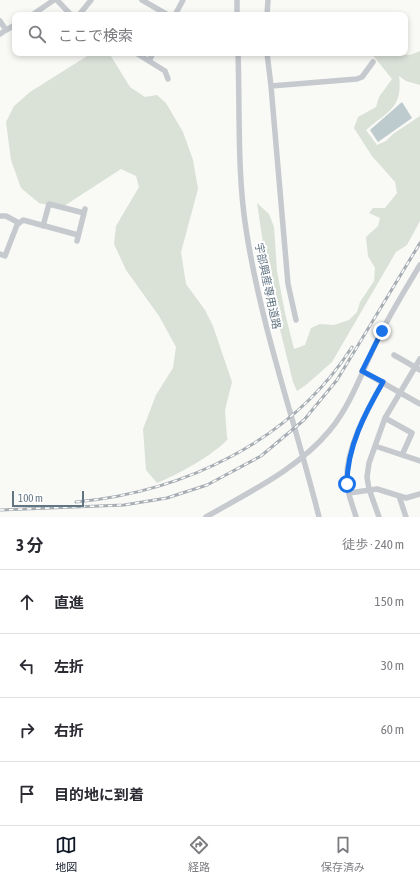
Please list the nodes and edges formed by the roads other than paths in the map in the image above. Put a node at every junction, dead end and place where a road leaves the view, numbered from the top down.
1 (54, 0) edge
2 (57, 0) edge
3 (91, 0) edge
4 (142, 0) edge
5 (182, 0) edge
6 (237, 0) edge
7 (268, 0) edge
8 (152, 3) edge
9 (36, 12) edge
10 (68, 12) edge
11 (81, 12) edge
12 (164, 12) edge
13 (176, 12) edge
14 (237, 12) edge
15 (267, 12) edge
16 (0, 21) edge
17 (12, 27) edge
18 (6, 30) junction
19 (0, 34) edge
20 (140, 56) edge
21 (151, 56) edge
22 (238, 56) edge
23 (267, 56) edge
24 (148, 61) junction
25 (373, 62) dead end
26 (168, 79) dead end
27 (271, 86) junction
28 (0, 216) edge
29 (19, 223) junction
30 (43, 226) junction
31 (0, 254) edge
32 (420, 265) edge
33 (296, 320) dead end
34 (394, 355) dead end
35 (420, 359) edge
36 (417, 369) edge
37 (362, 371) junction
38 (383, 382) junction
39 (400, 392) junction
40 (420, 404) edge
41 (385, 418) junction
42 (375, 446) junction
43 (402, 455) junction
44 (420, 461) edge
45 (369, 489) junction
46 (349, 493) junction
47 (420, 494) edge
48 (399, 496) junction
49 (206, 517) edge
50 (319, 517) edge
51 (356, 517) edge
52 (378, 517) edge
53 (406, 517) edge

1 - 9 street
2 - 10 street
3 - 11 street
4 - 8 street
5 - 13 street
6 - 14 street
7 - 15 street
8 - 12 street
16 - 18 street
17 - 18 street
18 - 19 street
20 - 24 street
21 - 24 street
22 - 50 street, 宇部興産専用道路
23 - 27 street
24 - 26 street
25 - 27 street
27 - 33 street
28 - 29 street
29 - 30 street
29 - 31 street
30 - 30 street
32 - 37 street
34 - 36 street
35 - 36 street
36 - 39 street
37 - 38 street
37 - 49 street
38 - 39 street
38 - 46 street
39 - 40 street
39 - 41 street
41 - 42 street
41 - 43 street
42 - 43 street
42 - 45 street
43 - 44 street
45 - 46 street
45 - 48 street
45 - 52 street
46 - 51 street
47 - 48 street
48 - 53 street

